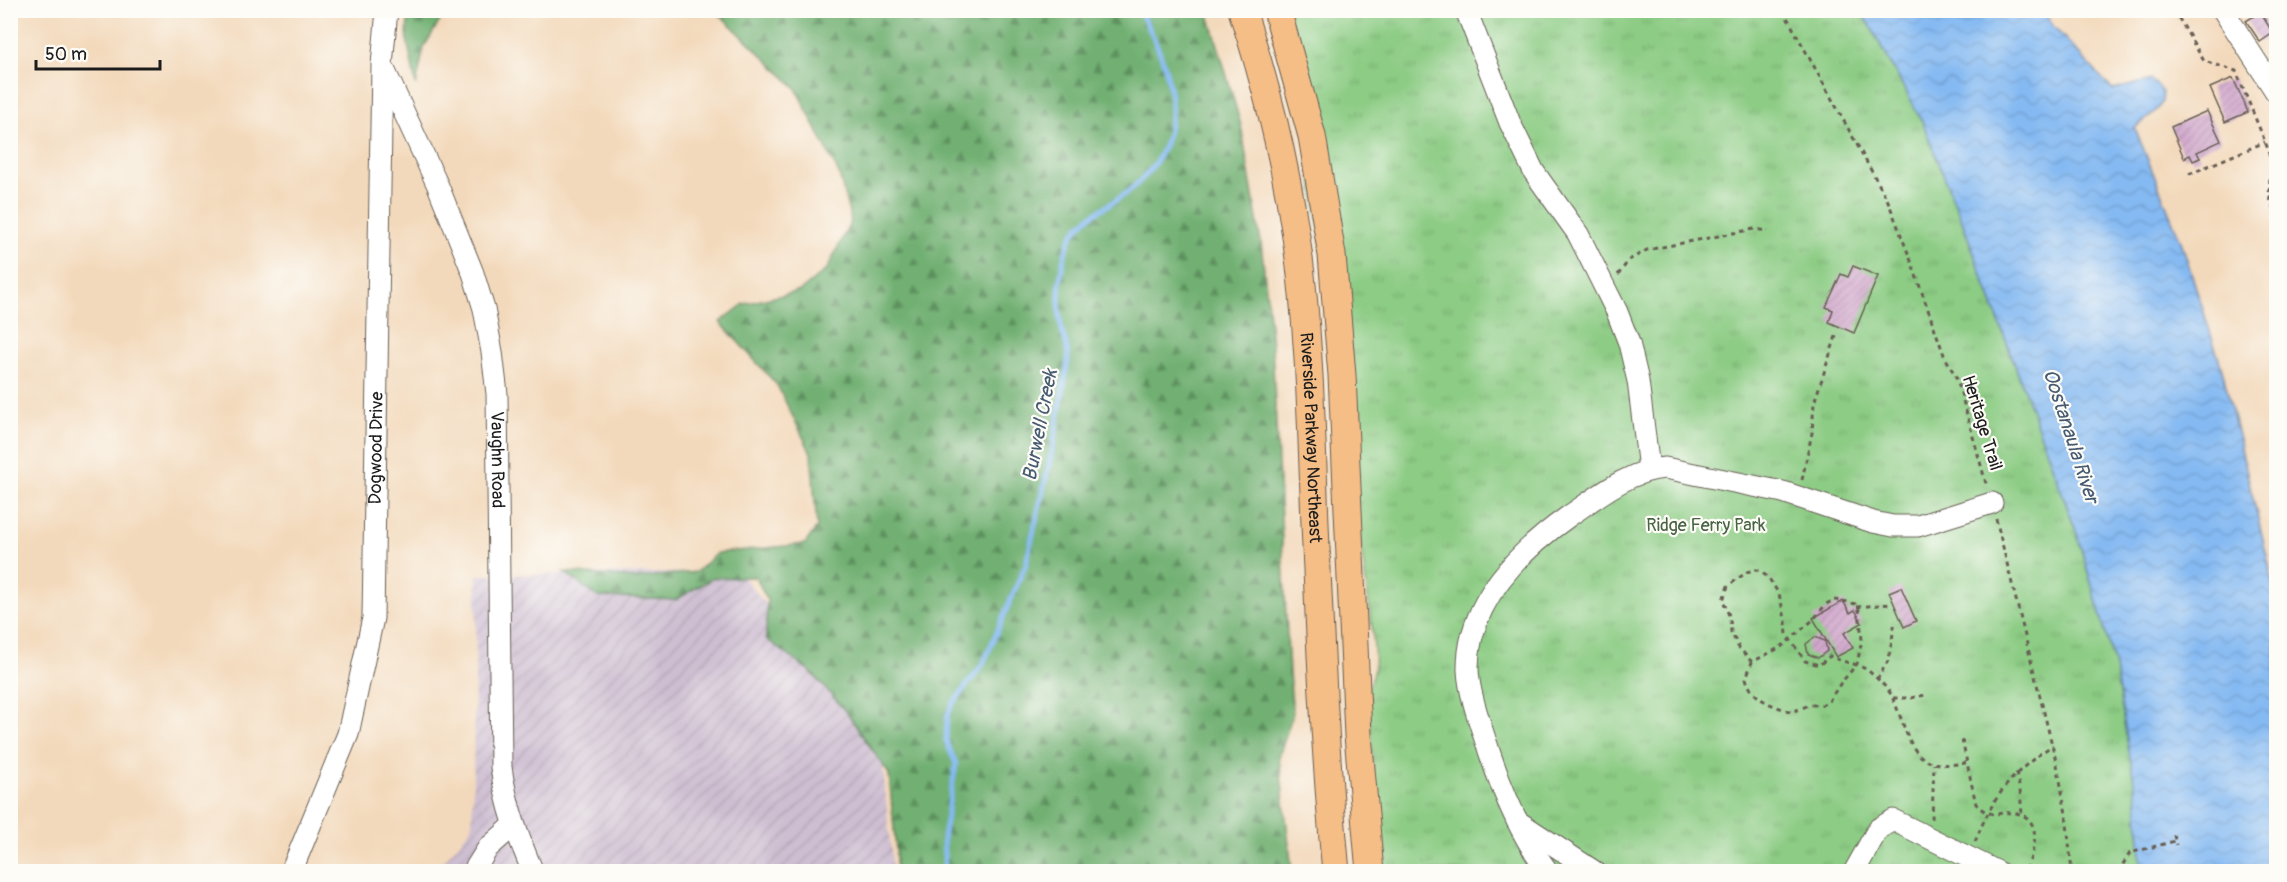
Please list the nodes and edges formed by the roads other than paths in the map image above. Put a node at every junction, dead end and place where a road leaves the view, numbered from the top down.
1 (387, 10) edge
2 (1242, 10) edge
3 (1277, 10) edge
4 (1467, 10) edge
5 (2223, 10) edge
6 (382, 65) junction
7 (2275, 86) edge
8 (1649, 469) junction
9 (1992, 503) road end
10 (1357, 705) junction
11 (1323, 706) junction
12 (1516, 820) junction
13 (513, 825) junction
14 (291, 872) edge
15 (473, 872) edge
16 (533, 872) edge
17 (1336, 872) edge
18 (1370, 872) edge
19 (1548, 872) edge
20 (1595, 872) edge
21 (1854, 872) edge
22 (1998, 872) edge

1 - 6 street, Dogwood Drive
2 - 11 main road, Riverside Parkway Northeast
3 - 10 main road, Riverside Parkway Northeast
4 - 8 street
5 - 7 street
6 - 13 street, Vaughn Road
6 - 14 street, Dogwood Drive
8 - 9 street
8 - 12 street
10 - 11 street
10 - 18 main road, Riverside Parkway Northeast
11 - 17 main road, Riverside Parkway Northeast
12 - 19 street
12 - 20 street
13 - 15 street
13 - 16 street, Vaughn Road
21 - 22 street

